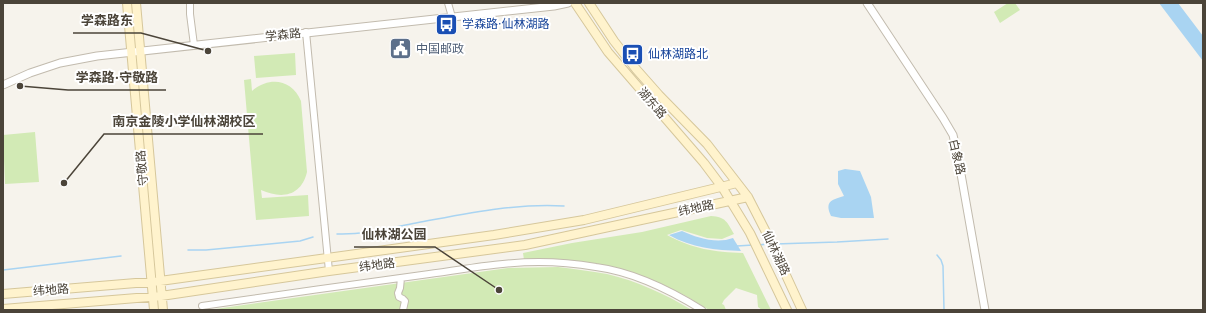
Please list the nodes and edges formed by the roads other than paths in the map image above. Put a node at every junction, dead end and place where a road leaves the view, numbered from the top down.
1 (127, 3) edge
2 (136, 3) edge
3 (190, 3) edge
4 (448, 3) edge
5 (568, 3) edge
6 (575, 3) edge
7 (589, 3) edge
8 (867, 3) edge
9 (452, 17) junction
10 (306, 32) junction
11 (194, 45) junction
12 (141, 51) junction
13 (131, 52) junction
14 (3, 85) edge
15 (738, 183) junction
16 (722, 187) junction
17 (748, 197) junction
18 (731, 201) junction
19 (327, 258) junction
20 (329, 271) junction
21 (401, 278) junction
22 (160, 281) junction
23 (151, 282) junction
24 (3, 294) edge
25 (157, 297) junction
26 (202, 306) dead end
27 (3, 309) edge
28 (154, 310) edge
29 (162, 310) edge
30 (403, 310) edge
31 (702, 310) edge
32 (787, 310) edge
33 (802, 310) edge
34 (985, 310) edge

1 - 13 main road, 守敬路
2 - 12 main road, 守敬路
3 - 11 street
4 - 9 street
5 - 9 street, 学森路
6 - 16 main road, 湖东路
7 - 15 main road, 湖东路
8 - 34 street, 白象路
9 - 10 street, 学森路
10 - 11 street, 学森路
10 - 19 street
11 - 12 street, 学森路
12 - 13 street, 学森路
12 - 22 main road, 守敬路
13 - 14 street, 学森路
13 - 23 main road, 守敬路
15 - 16 main road, 纬地路
15 - 17 main road, 湖东路
16 - 18 main road, 湖东路
16 - 19 main road, 纬地路
17 - 18 main road, 纬地路
17 - 33 main road, 仙林湖路
18 - 20 main road, 纬地路
18 - 32 main road, 仙林湖路
19 - 20 street
19 - 22 main road, 纬地路
20 - 25 main road, 纬地路
21 - 26 street
21 - 30 street
21 - 31 street
22 - 23 main road, 纬地路
22 - 25 main road, 守敬路
23 - 24 main road, 纬地路
23 - 25 main road, 守敬路
25 - 27 main road, 纬地路
25 - 28 main road, 守敬路
25 - 29 main road, 守敬路

